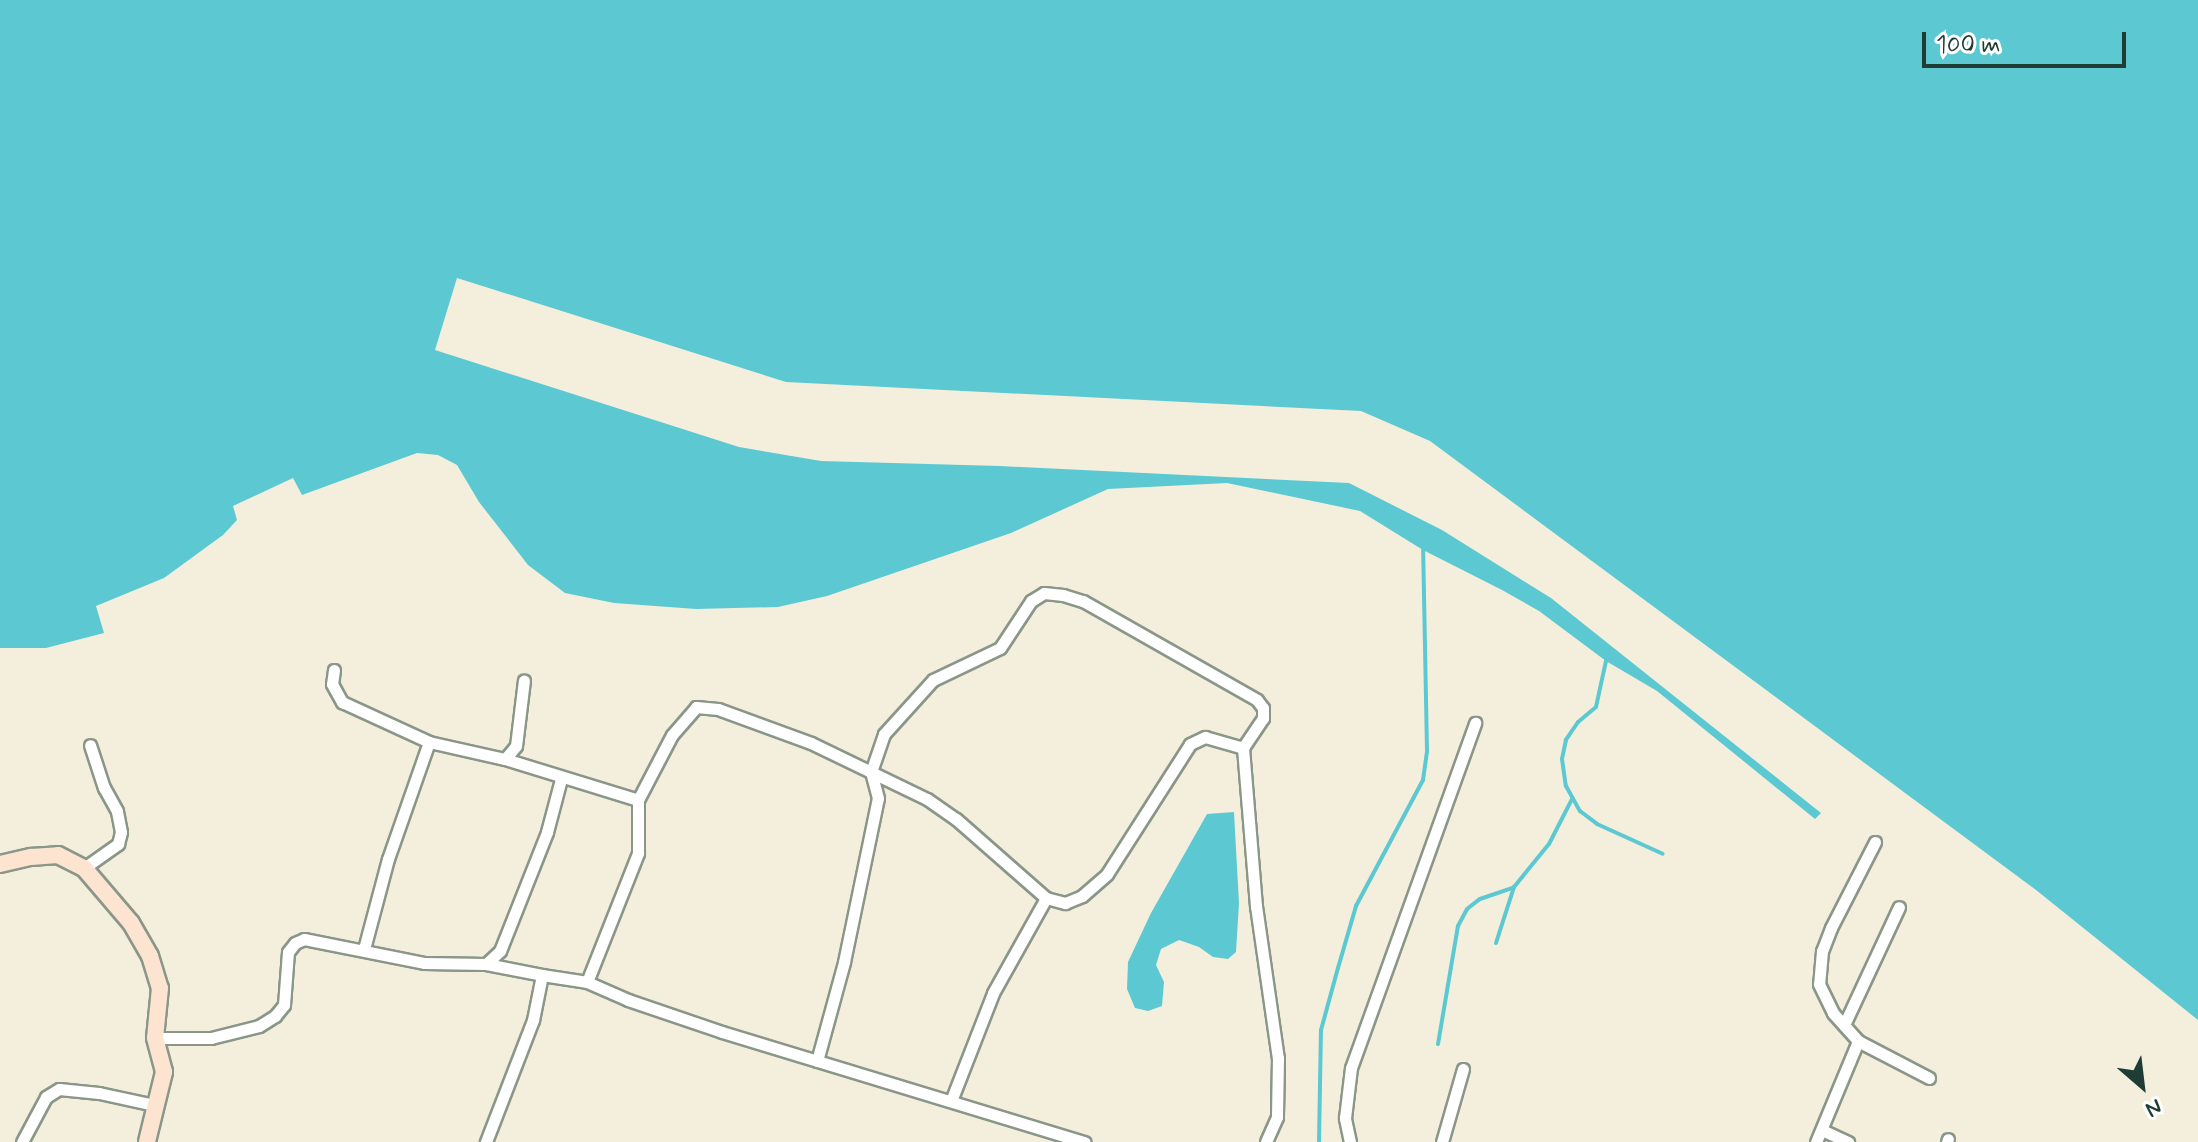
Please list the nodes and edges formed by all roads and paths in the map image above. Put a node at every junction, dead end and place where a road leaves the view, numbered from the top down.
1 (334, 670) dead end
2 (524, 680) dead end
3 (1475, 723) dead end
4 (429, 742) junction
5 (90, 745) dead end
6 (1243, 748) junction
7 (505, 759) junction
8 (871, 772) junction
9 (561, 779) junction
10 (638, 800) junction
11 (1875, 842) dead end
12 (0, 864) edge
13 (84, 868) junction
14 (1046, 898) junction
15 (1899, 907) dead end
16 (364, 949) junction
17 (486, 964) junction
18 (542, 975) junction
19 (587, 982) junction
20 (1844, 1025) junction
21 (155, 1038) junction
22 (1858, 1041) junction
23 (817, 1061) junction
24 (1463, 1069) dead end
25 (1929, 1078) dead end
26 (951, 1101) junction
27 (154, 1105) junction
28 (1822, 1130) junction
29 (22, 1142) edge
30 (147, 1142) edge
31 (486, 1142) edge
32 (1085, 1142) edge
33 (1266, 1142) edge
34 (1350, 1142) edge
35 (1442, 1142) edge
36 (1816, 1142) edge
37 (1848, 1142) edge

1 - 4 street
2 - 7 street
3 - 34 street
4 - 7 street
4 - 16 street
5 - 13 street
6 - 8 street
6 - 14 street
6 - 33 street
7 - 9 street
8 - 10 street
8 - 14 street
8 - 23 street
9 - 10 street
9 - 17 street
10 - 19 street
11 - 20 street
12 - 13 street
13 - 21 street
14 - 26 street
15 - 20 street
16 - 17 street
16 - 21 street
17 - 18 street
18 - 19 street
18 - 31 street
19 - 23 street
20 - 22 street
21 - 27 street
22 - 25 street
22 - 28 street
23 - 26 street
24 - 35 street
26 - 32 street
27 - 29 street
27 - 30 street
28 - 36 street
28 - 37 street

